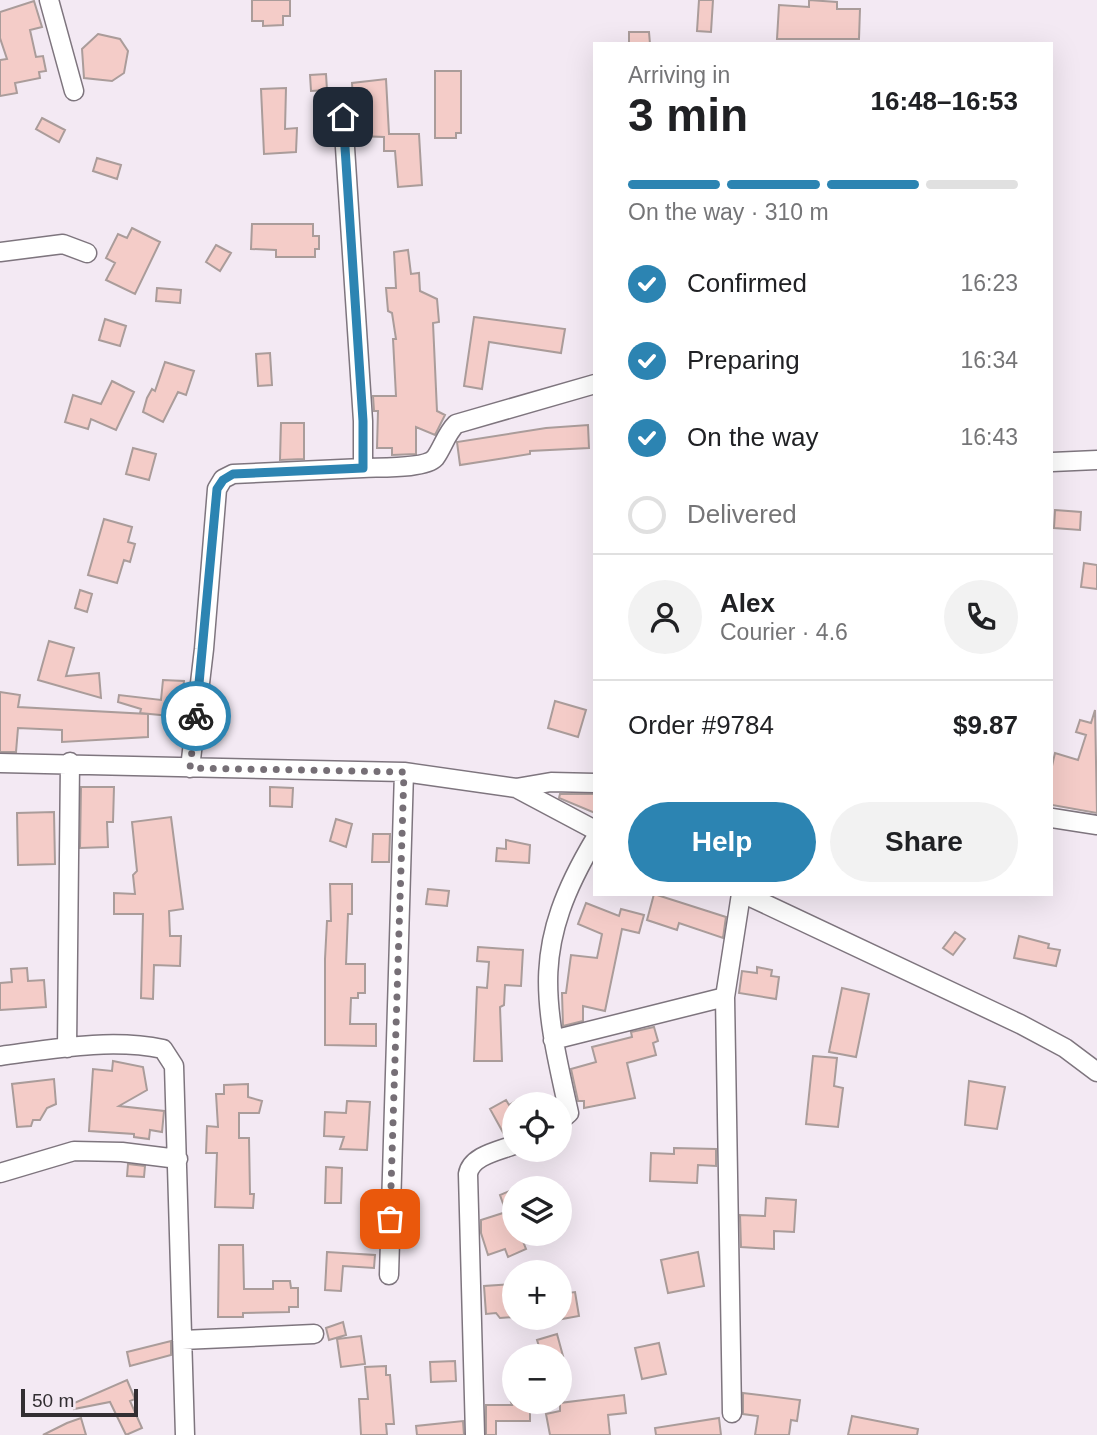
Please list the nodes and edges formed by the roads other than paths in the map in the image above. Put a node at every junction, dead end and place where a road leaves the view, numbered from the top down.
1 (49, 0) edge
2 (74, 91) dead end
3 (343, 117) dead end
4 (0, 252) edge
5 (87, 253) dead end
6 (593, 385) edge
7 (1097, 460) edge
8 (1053, 462) edge
9 (363, 468) junction
10 (0, 762) edge
11 (70, 762) junction
12 (190, 768) junction
13 (404, 772) junction
14 (593, 783) edge
15 (516, 788) junction
16 (1053, 818) edge
17 (1097, 825) edge
18 (593, 829) edge
19 (593, 842) edge
20 (742, 896) edge
21 (746, 896) edge
22 (725, 997) junction
23 (553, 1040) junction
24 (67, 1048) junction
25 (0, 1056) edge
26 (1097, 1072) edge
27 (564, 1092) edge
28 (502, 1150) edge
29 (178, 1159) junction
30 (0, 1173) edge
31 (389, 1275) dead end
32 (314, 1334) dead end
33 (182, 1340) junction
34 (732, 1413) dead end
35 (185, 1435) edge
36 (475, 1435) edge

1 - 2 street
3 - 9 street
4 - 5 street
6 - 9 street
7 - 8 street
9 - 12 street
10 - 11 street
11 - 12 street
11 - 24 street
12 - 13 street
13 - 15 street
13 - 31 street
14 - 15 street
15 - 18 street
16 - 17 street
19 - 23 street
20 - 22 street
21 - 26 street
22 - 23 street
22 - 34 street
23 - 27 street
24 - 25 street
24 - 29 street
28 - 36 street
29 - 30 street
29 - 33 street
32 - 33 street
33 - 35 street

